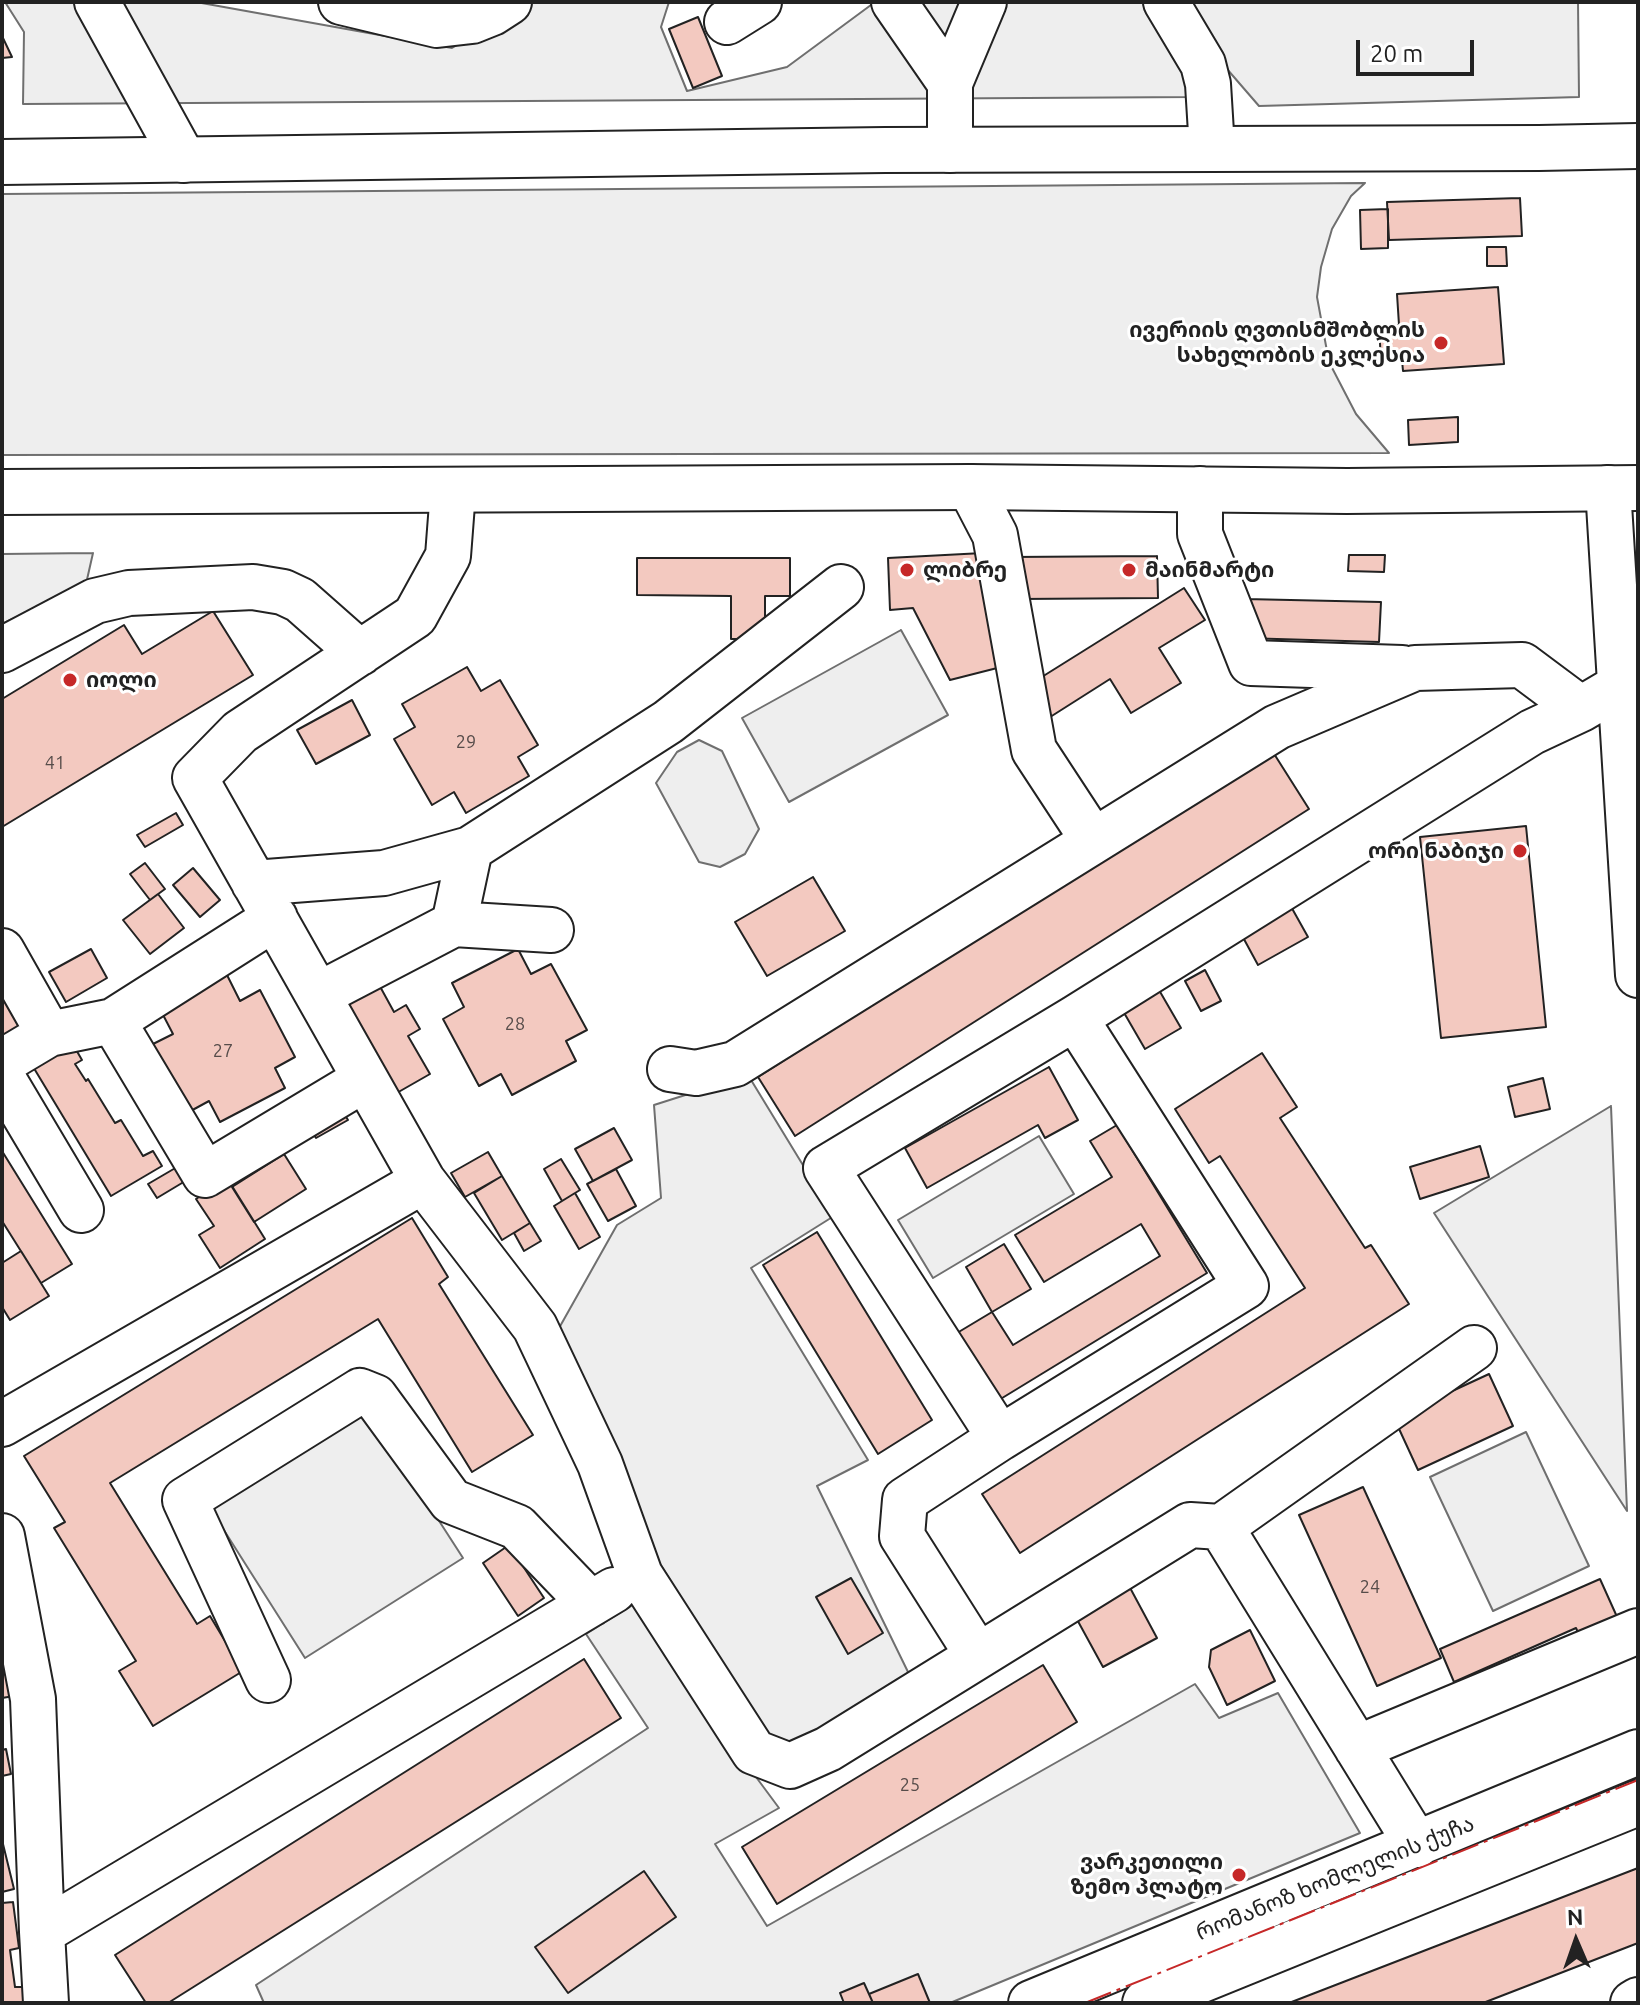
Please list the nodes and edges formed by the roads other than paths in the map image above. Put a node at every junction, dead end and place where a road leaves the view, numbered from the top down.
1 (97, 2) edge
2 (341, 2) edge
3 (509, 2) edge
4 (894, 2) edge
5 (984, 2) edge
6 (1166, 2) edge
7 (950, 83) junction
8 (1638, 146) edge
9 (1212, 149) junction
10 (950, 150) junction
11 (184, 160) junction
12 (2, 162) edge
13 (970, 487) junction
14 (1623, 488) edge
15 (1200, 489) junction
16 (453, 491) junction
17 (2, 492) edge
18 (841, 587) dead end
19 (2, 650) edge
20 (360, 653) junction
21 (1415, 668) junction
22 (1629, 682) edge
23 (1581, 709) junction
24 (1093, 840) junction
25 (470, 849) junction
26 (265, 901) junction
27 (454, 924) junction
28 (551, 930) dead end
29 (2, 951) edge
30 (1638, 975) edge
31 (318, 995) junction
32 (1075, 1018) junction
33 (113, 1021) junction
34 (49, 1034) junction
35 (2, 1062) edge
36 (670, 1069) dead end
37 (2, 1077) edge
38 (365, 1079) junction
39 (423, 1181) junction
40 (81, 1210) dead end
41 (1474, 1348) dead end
42 (2, 1424) edge
43 (1000, 1438) junction
44 (1221, 1527) junction
45 (2, 1536) edge
46 (640, 1575) junction
47 (591, 1604) junction
48 (1638, 1631) edge
49 (978, 1656) junction
50 (268, 1680) dead end
51 (1357, 1748) junction
52 (1638, 1752) edge
53 (1638, 1803) edge
54 (1417, 1845) junction
55 (42, 1932) junction
56 (46, 2003) edge
57 (1031, 2003) edge
58 (1145, 2003) edge

1 - 11 main road
2 - 3 main road
4 - 7 main road
5 - 7 main road
6 - 9 main road
7 - 10 main road
8 - 9 main road
9 - 10 main road
10 - 11 main road
11 - 12 main road
13 - 15 main road
13 - 16 main road
13 - 24 main road
14 - 15 main road
14 - 22 main road
15 - 21 main road
16 - 17 main road
16 - 20 main road
18 - 25 main road
19 - 20 main road
20 - 26 main road
21 - 23 main road
21 - 24 main road
22 - 23 main road
22 - 30 main road
23 - 32 main road
24 - 36 main road
25 - 26 main road
25 - 27 main road
26 - 31 main road
26 - 33 main road
27 - 28 main road
27 - 31 main road
29 - 34 main road
31 - 38 main road
32 - 43 main road
32 - 43 main road
33 - 34 main road
33 - 38 main road
34 - 35 main road
37 - 40 main road
38 - 39 main road
39 - 42 main road
39 - 46 main road
41 - 44 main road
43 - 49 main road
44 - 49 main road
44 - 51 main road
45 - 55 main road
46 - 47 main road
46 - 49 main road
47 - 50 main road
47 - 55 main road
48 - 51 main road
51 - 54 main road
52 - 54 main road, რომანოზ ხომლელის ქუჩა
53 - 58 main road, რომანოზ ხომლელის ქუჩა
54 - 57 main road, რომანოზ ხომლელის ქუჩა
55 - 56 main road

